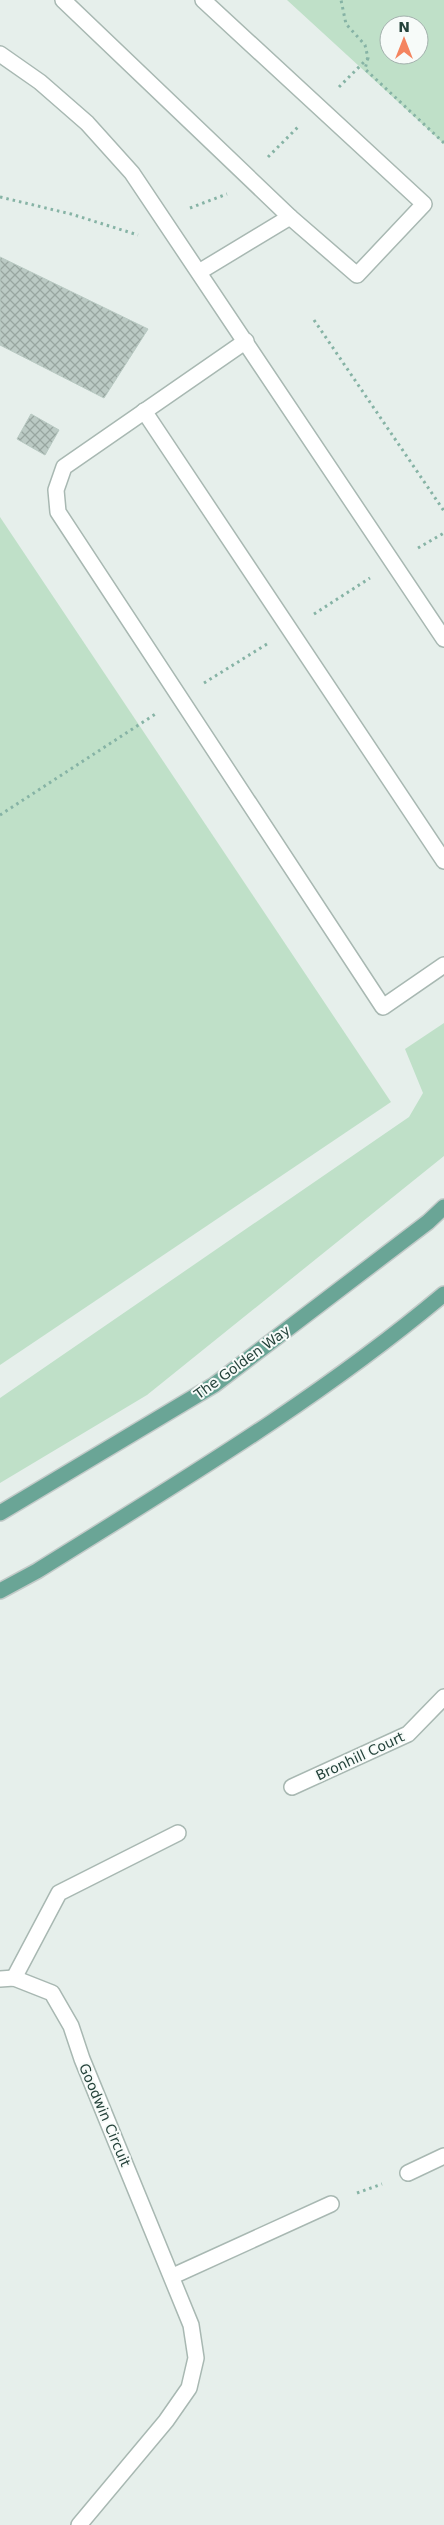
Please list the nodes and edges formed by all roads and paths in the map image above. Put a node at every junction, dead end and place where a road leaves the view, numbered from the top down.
1 (64, 0) edge
2 (203, 0) edge
3 (0, 54) edge
4 (368, 58) dead end
5 (444, 143) edge
6 (290, 217) junction
7 (199, 272) junction
8 (314, 320) dead end
9 (246, 341) junction
10 (144, 411) junction
11 (444, 511) edge
12 (444, 533) edge
13 (394, 563) junction
14 (289, 629) junction
15 (444, 638) edge
16 (180, 698) junction
17 (0, 815) edge
18 (444, 861) edge
19 (444, 965) edge
20 (444, 1207) edge
21 (444, 1294) edge
22 (0, 1513) edge
23 (0, 1590) edge
24 (444, 1697) edge
25 (292, 1787) dead end
26 (178, 1833) dead end
27 (7, 1978) edge
28 (444, 2156) edge
29 (408, 2173) joint
30 (331, 2204) joint
31 (173, 2276) junction
32 (80, 2525) edge

1 - 6 street
2 - 6 street
3 - 7 street
4 - 5 path
6 - 7 street
7 - 9 street
8 - 11 path
9 - 10 street
9 - 13 street
10 - 14 street
10 - 16 street
12 - 13 path
13 - 14 path
13 - 15 street
14 - 16 path
14 - 18 street
16 - 17 path
16 - 19 street
20 - 22 main road, The Golden Way
21 - 23 main road
24 - 25 street, Bronhill Court
26 - 27 street, Goodwin Circuit
27 - 31 street, Goodwin Circuit
28 - 29 street
29 - 30 path
30 - 31 street
31 - 32 street, Goodwin Circuit

